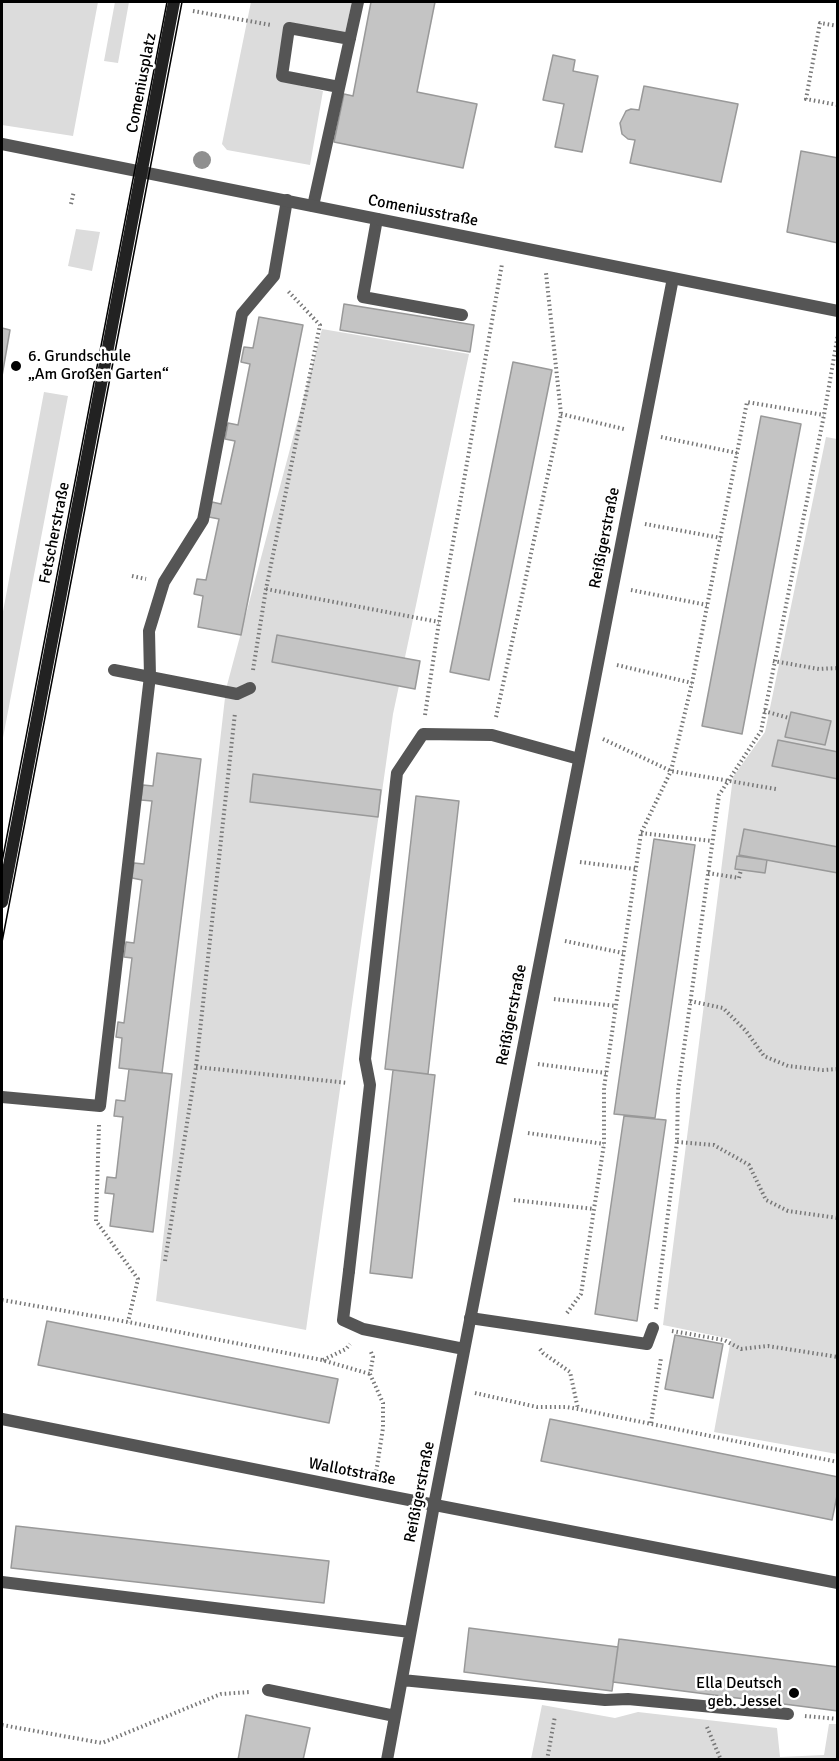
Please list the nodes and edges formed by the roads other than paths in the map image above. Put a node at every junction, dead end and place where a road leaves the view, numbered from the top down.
1 (358, 2) edge
2 (173, 4) edge
3 (350, 39) junction
4 (339, 87) junction
5 (2, 144) edge
6 (142, 172) junction
7 (287, 200) junction
8 (313, 206) junction
9 (377, 219) junction
10 (673, 278) junction
11 (837, 311) edge
12 (462, 315) dead end
13 (114, 670) dead end
14 (150, 676) junction
15 (250, 688) road end
16 (579, 759) junction
17 (2, 902) edge
18 (2, 1097) edge
19 (470, 1318) junction
20 (653, 1328) road end
21 (464, 1349) junction
22 (2, 1419) edge
23 (434, 1505) junction
24 (2, 1582) edge
25 (837, 1583) edge
26 (410, 1632) junction
27 (402, 1680) junction
28 (268, 1690) road end
29 (788, 1714) road end
30 (395, 1716) junction
31 (387, 1760) edge

1 - 3 street
2 - 6 main road, Comeniusplatz
3 - 4 street
3 - 4 street
4 - 8 street
5 - 6 street, Comeniusstraße
6 - 7 street, Comeniusstraße
6 - 17 main road, Fetscherstraße
7 - 8 street, Comeniusstraße
7 - 14 street
8 - 9 street, Comeniusstraße
9 - 10 street, Comeniusstraße
9 - 12 street
10 - 11 street, Comeniusstraße
10 - 16 street, Reißigerstraße
13 - 14 street
14 - 15 street
14 - 18 street
16 - 19 street, Reißigerstraße
16 - 21 street
19 - 20 street
19 - 21 street, Reißigerstraße
21 - 23 street, Reißigerstraße
22 - 23 street, Wallotstraße
23 - 25 street, Wallotstraße
23 - 26 street, Reißigerstraße
24 - 26 street
26 - 27 street, Reißigerstraße
27 - 29 street
27 - 30 street, Reißigerstraße
28 - 30 street
30 - 31 street, Reißigerstraße

